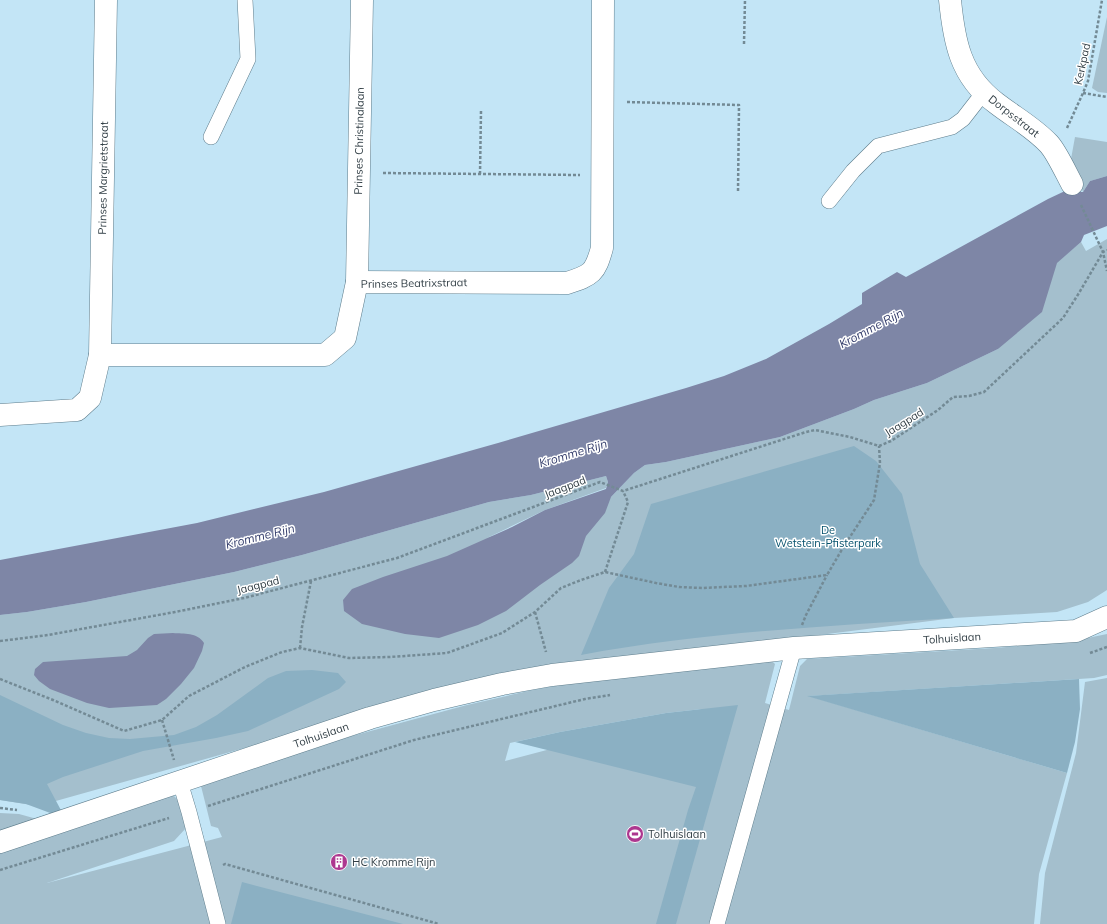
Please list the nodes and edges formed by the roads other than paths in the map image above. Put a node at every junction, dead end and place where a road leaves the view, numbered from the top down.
1 (106, 0) edge
2 (245, 0) edge
3 (362, 0) edge
4 (603, 0) edge
5 (950, 0) edge
6 (984, 92) junction
7 (211, 137) dead end
8 (1072, 184) road end
9 (829, 201) dead end
10 (357, 282) junction
11 (100, 355) junction
12 (0, 415) edge
13 (1107, 617) edge
14 (794, 648) junction
15 (180, 782) junction
16 (0, 842) edge
17 (218, 924) edge
18 (717, 924) edge

1 - 11 street, Prinses Margrietstraat
2 - 7 lane
3 - 10 street, Prinses Christinalaan
4 - 10 street, Prinses Beatrixstraat
5 - 6 street, Dorpsstraat
6 - 8 street, Dorpsstraat
6 - 9 lane
10 - 11 street, Prinses Beatrixstraat
11 - 12 street
13 - 14 street, Tolhuislaan
14 - 15 street, Tolhuislaan
14 - 18 lane
15 - 16 street, Tolhuislaan
15 - 17 lane

